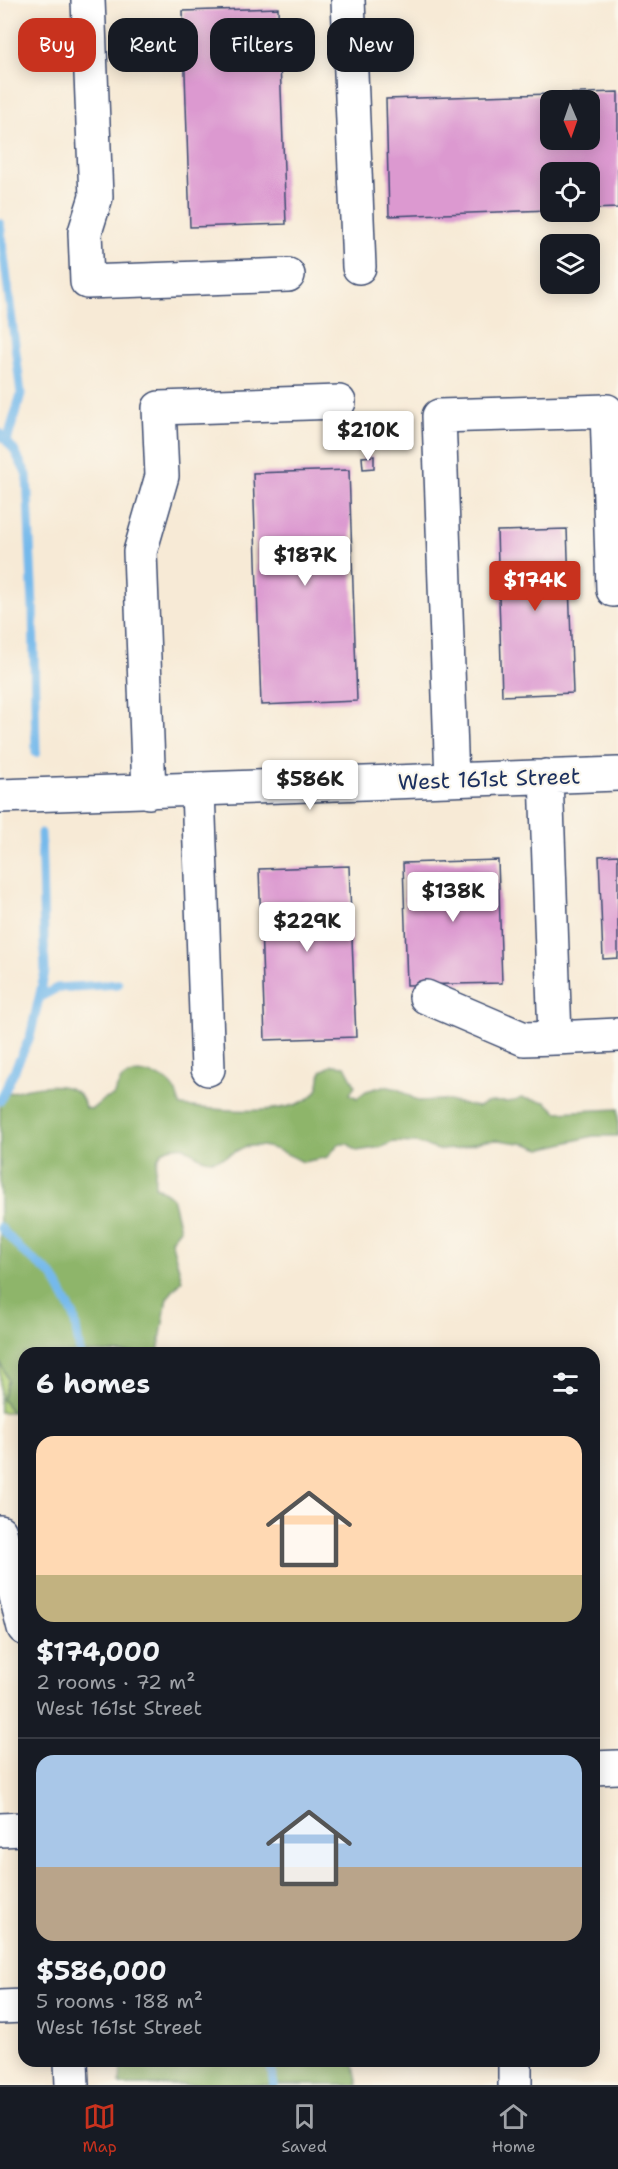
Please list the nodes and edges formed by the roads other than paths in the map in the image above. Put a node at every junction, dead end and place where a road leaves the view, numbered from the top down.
1 (88, 0) edge
2 (348, 0) edge
3 (359, 267) dead end
4 (288, 274) dead end
5 (339, 402) dead end
6 (612, 590) dead end
7 (618, 774) edge
8 (546, 776) junction
9 (453, 780) junction
10 (198, 790) junction
11 (149, 792) junction
12 (0, 796) edge
13 (426, 997) dead end
14 (618, 1035) edge
15 (555, 1038) junction
16 (208, 1069) dead end
17 (0, 1532) edge
18 (18, 1604) edge
19 (618, 1767) edge
20 (600, 1768) edge
21 (18, 1829) edge
22 (0, 1830) edge
23 (18, 2006) edge
24 (0, 2007) edge
25 (71, 2067) edge
26 (514, 2067) edge
27 (72, 2085) edge
28 (515, 2085) edge

1 - 4 street
2 - 3 street
5 - 11 street
6 - 9 street
7 - 8 street, West 161st Street
8 - 9 street, West 161st Street
8 - 15 street
9 - 10 street, West 161st Street
10 - 11 street, West 161st Street
10 - 16 street
11 - 12 street, West 161st Street
13 - 15 street
14 - 15 street
17 - 18 street
19 - 20 street
21 - 22 street
23 - 24 street
25 - 27 street
26 - 28 street

